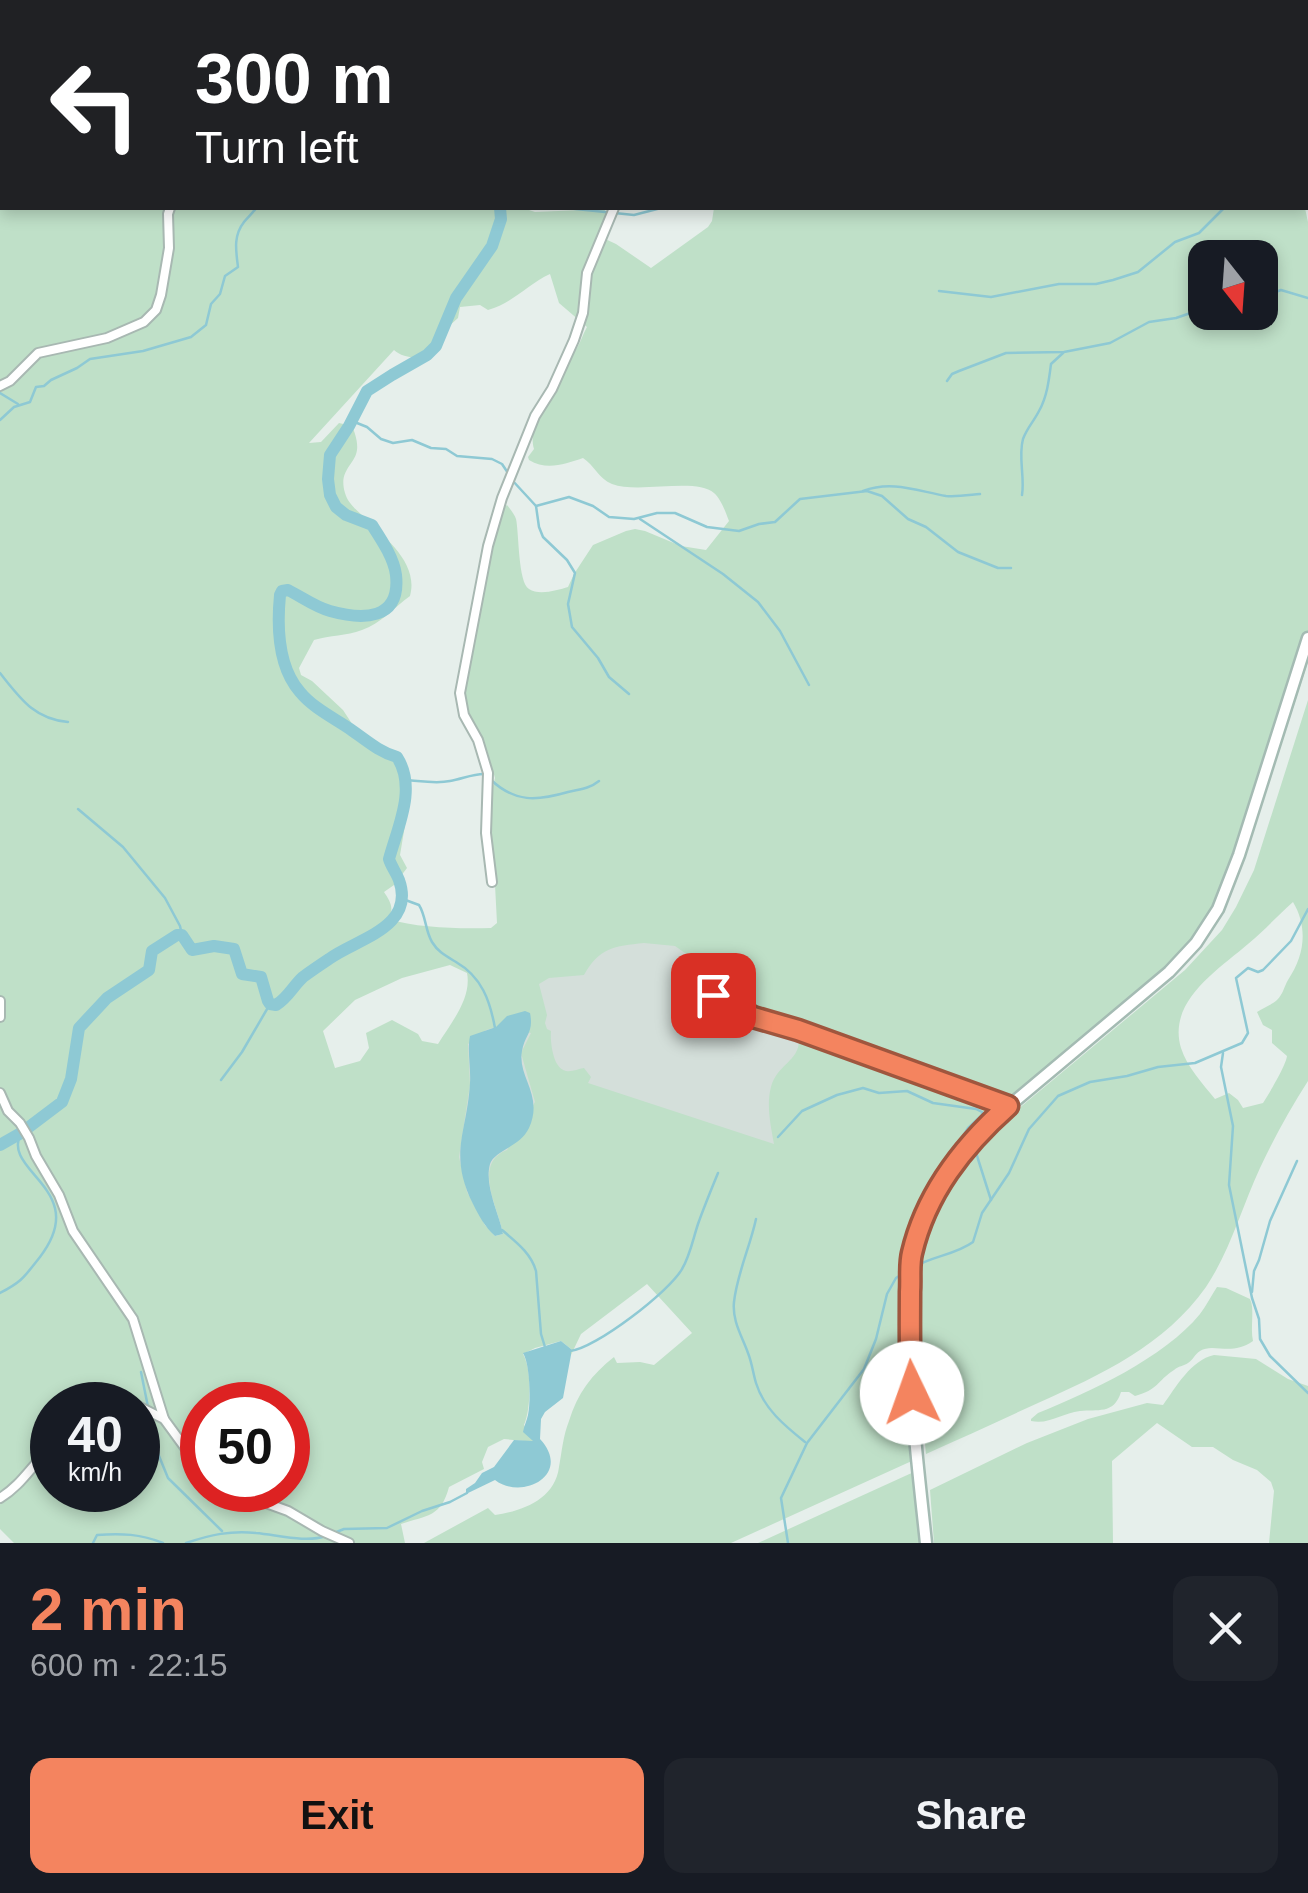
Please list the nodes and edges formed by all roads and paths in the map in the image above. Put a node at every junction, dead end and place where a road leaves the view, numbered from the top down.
1 (169, 210) edge
2 (613, 210) edge
3 (0, 386) edge
4 (1308, 638) edge
5 (492, 882) dead end
6 (713, 995) dead end
7 (0, 1001) edge
8 (0, 1017) edge
9 (0, 1094) edge
10 (1008, 1106) junction
11 (160, 1418) edge
12 (164, 1420) junction
13 (180, 1441) edge
14 (30, 1469) edge
15 (0, 1498) edge
16 (291, 1512) edge
17 (350, 1543) edge
18 (926, 1543) edge

1 - 3 street
2 - 5 street
4 - 10 main road
6 - 10 street
7 - 8 street
9 - 12 street
10 - 18 main road
11 - 12 street
12 - 13 street
14 - 15 street
16 - 17 street

